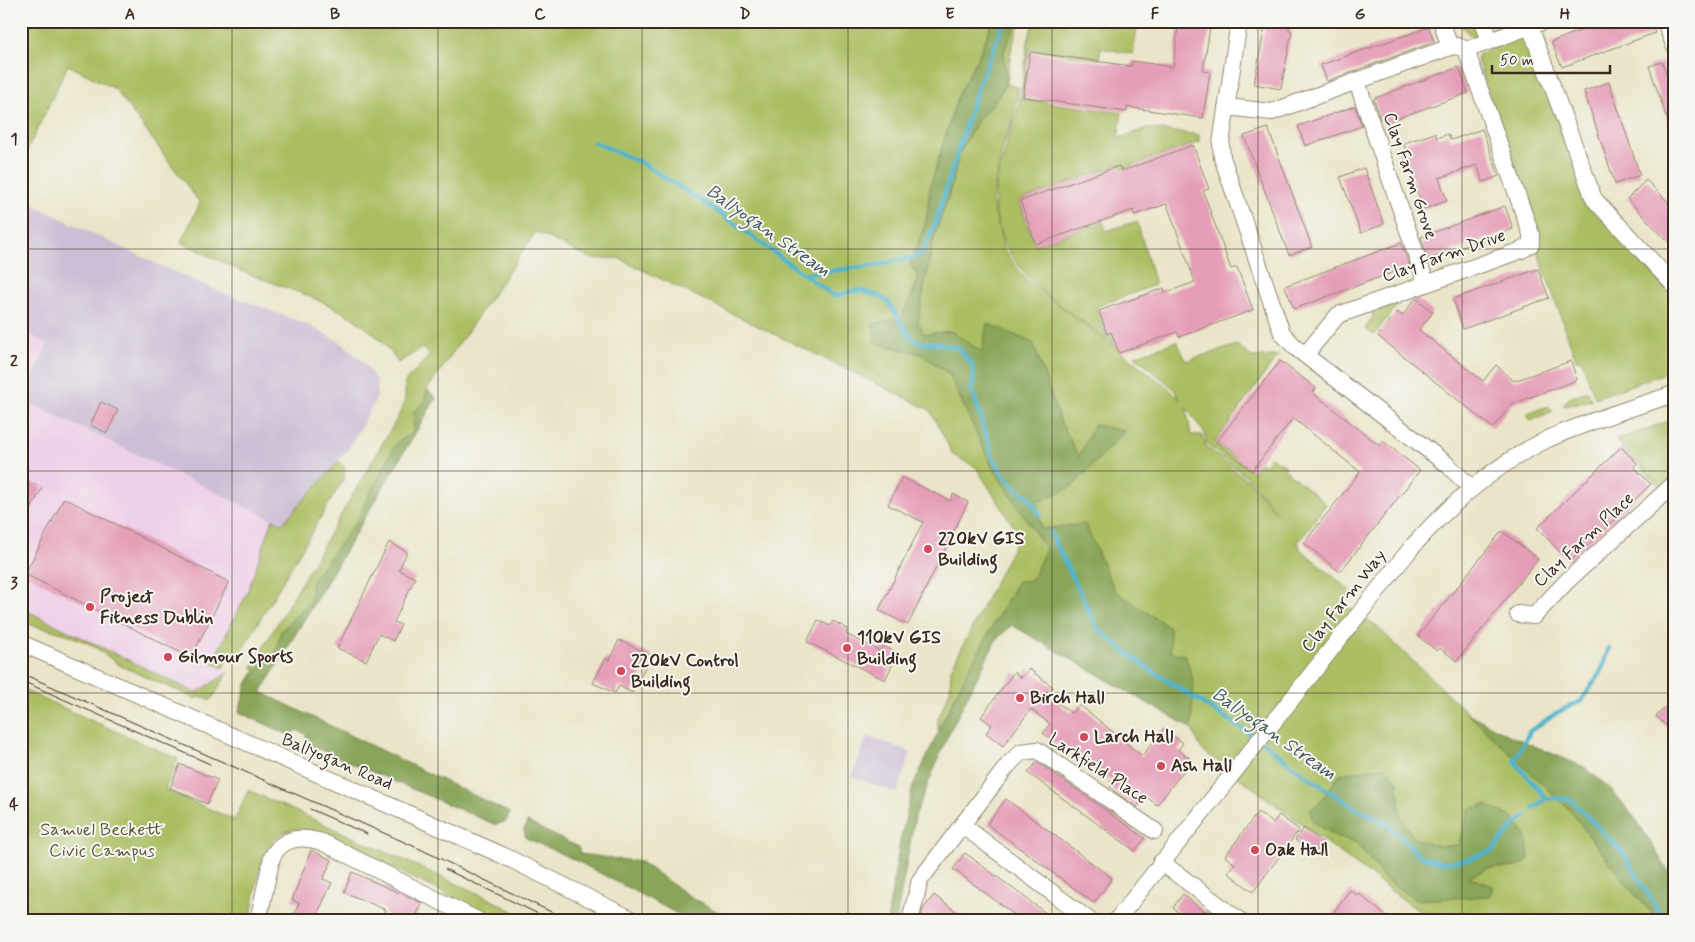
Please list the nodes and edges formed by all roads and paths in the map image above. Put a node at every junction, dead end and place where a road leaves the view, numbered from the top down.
1 (1239, 21) edge
2 (1441, 21) edge
3 (1483, 21) edge
4 (1665, 21) edge
5 (1537, 24) edge
6 (1490, 41) junction
7 (1674, 45) edge
8 (1458, 49) junction
9 (1357, 82) junction
10 (1226, 107) junction
11 (1426, 283) junction
12 (1674, 285) edge
13 (1305, 355) junction
14 (1674, 394) edge
15 (1674, 484) edge
16 (1472, 489) junction
17 (1518, 614) dead end
18 (21, 643) edge
19 (962, 825) junction
20 (1155, 831) dead end
21 (1161, 862) junction
22 (447, 914) edge
23 (477, 920) edge
24 (258, 921) edge
25 (635, 921) edge
26 (910, 921) edge
27 (1090, 921) edge
28 (1116, 921) edge
29 (1240, 921) edge

1 - 10 street
2 - 8 street, Clay Farm Drive
3 - 6 street
4 - 7 street
5 - 6 street
5 - 12 street
6 - 8 street
8 - 9 street
8 - 11 street, Clay Farm Drive
9 - 10 street
9 - 11 street, Clay Farm Grove
10 - 13 street
11 - 13 street, Clay Farm Drive
13 - 16 street
14 - 16 street, Clay Farm Way
15 - 17 street, Clay Farm Place
16 - 21 street, Clay Farm Way
18 - 25 street, Ballyogan Road
19 - 20 street, Larkfield Place
19 - 26 street, Larkfield Place
19 - 27 street
21 - 28 street, Clay Farm Way
21 - 29 street
22 - 23 street
22 - 24 street

